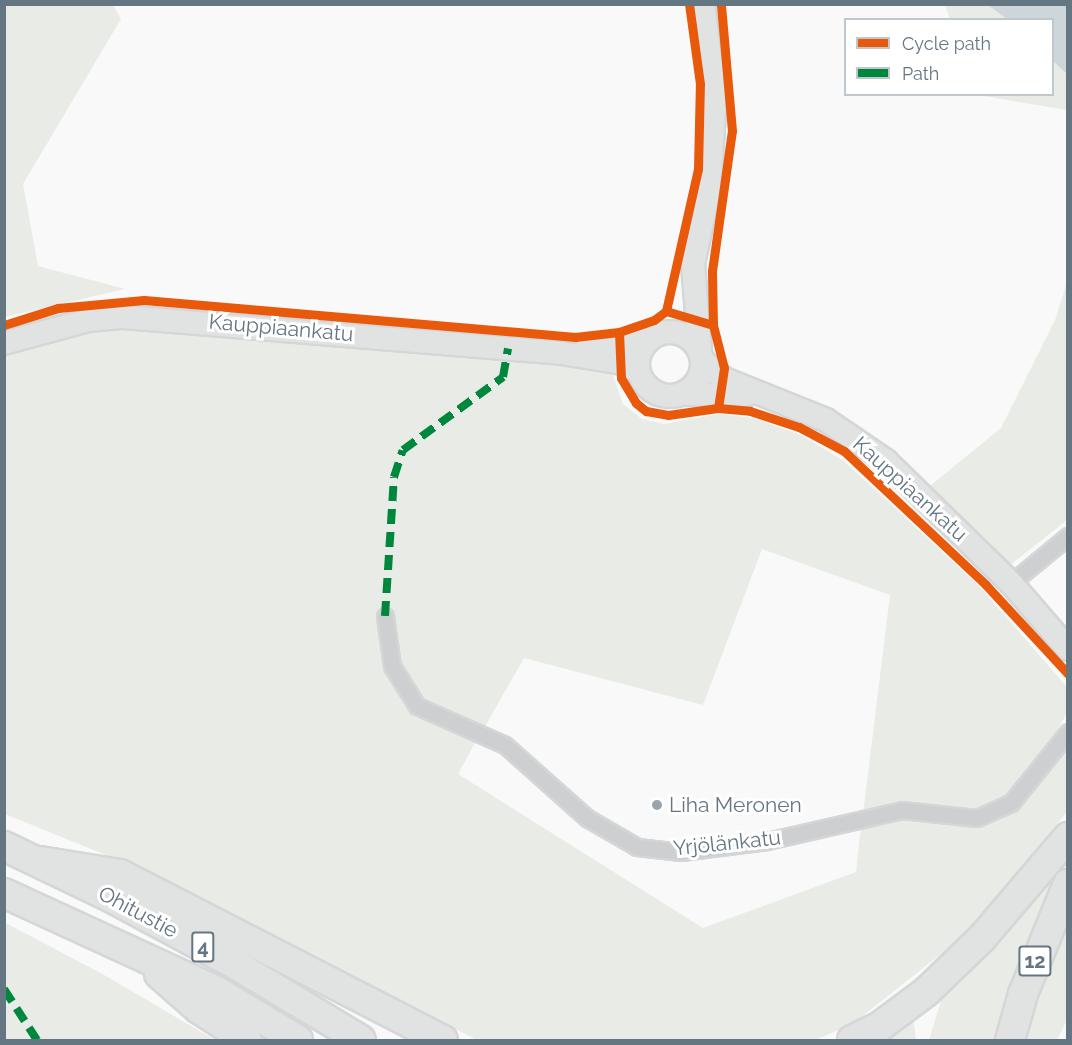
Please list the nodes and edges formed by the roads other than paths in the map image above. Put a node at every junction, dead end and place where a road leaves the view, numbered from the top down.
1 (703, 4) edge
2 (693, 264) junction
3 (658, 335) junction
4 (4, 343) edge
5 (561, 353) junction
6 (701, 356) junction
7 (638, 371) junction
8 (682, 394) junction
9 (766, 396) junction
10 (1068, 536) edge
11 (1011, 583) junction
12 (386, 616) dead end
13 (1068, 649) edge
14 (1068, 732) edge
15 (1068, 837) edge
16 (4, 846) edge
17 (40, 861) junction
18 (1068, 884) edge
19 (4, 893) edge
20 (142, 957) junction
21 (247, 1041) edge
22 (298, 1041) edge
23 (361, 1041) edge
24 (443, 1041) edge
25 (852, 1041) edge
26 (1010, 1041) edge

1 - 2 street
2 - 3 street
2 - 6 street
3 - 5 street, Kauppiaankatu
3 - 6 street
3 - 7 street
4 - 5 street, Kauppiaankatu
5 - 7 street, Kauppiaankatu
6 - 8 street
6 - 9 street, Kauppiaankatu
7 - 8 street
8 - 9 street
9 - 11 street, Kauppiaankatu
10 - 11 street
11 - 13 street, Kauppiaankatu
12 - 14 street, Yrjölänkatu
15 - 25 highway
16 - 17 highway, Ohitustie / 4
17 - 23 highway, Ohitustie / 4
17 - 24 highway
18 - 26 highway, 12
19 - 20 highway, Ohitustie / 4
20 - 21 highway
20 - 22 highway, Ohitustie / 4

